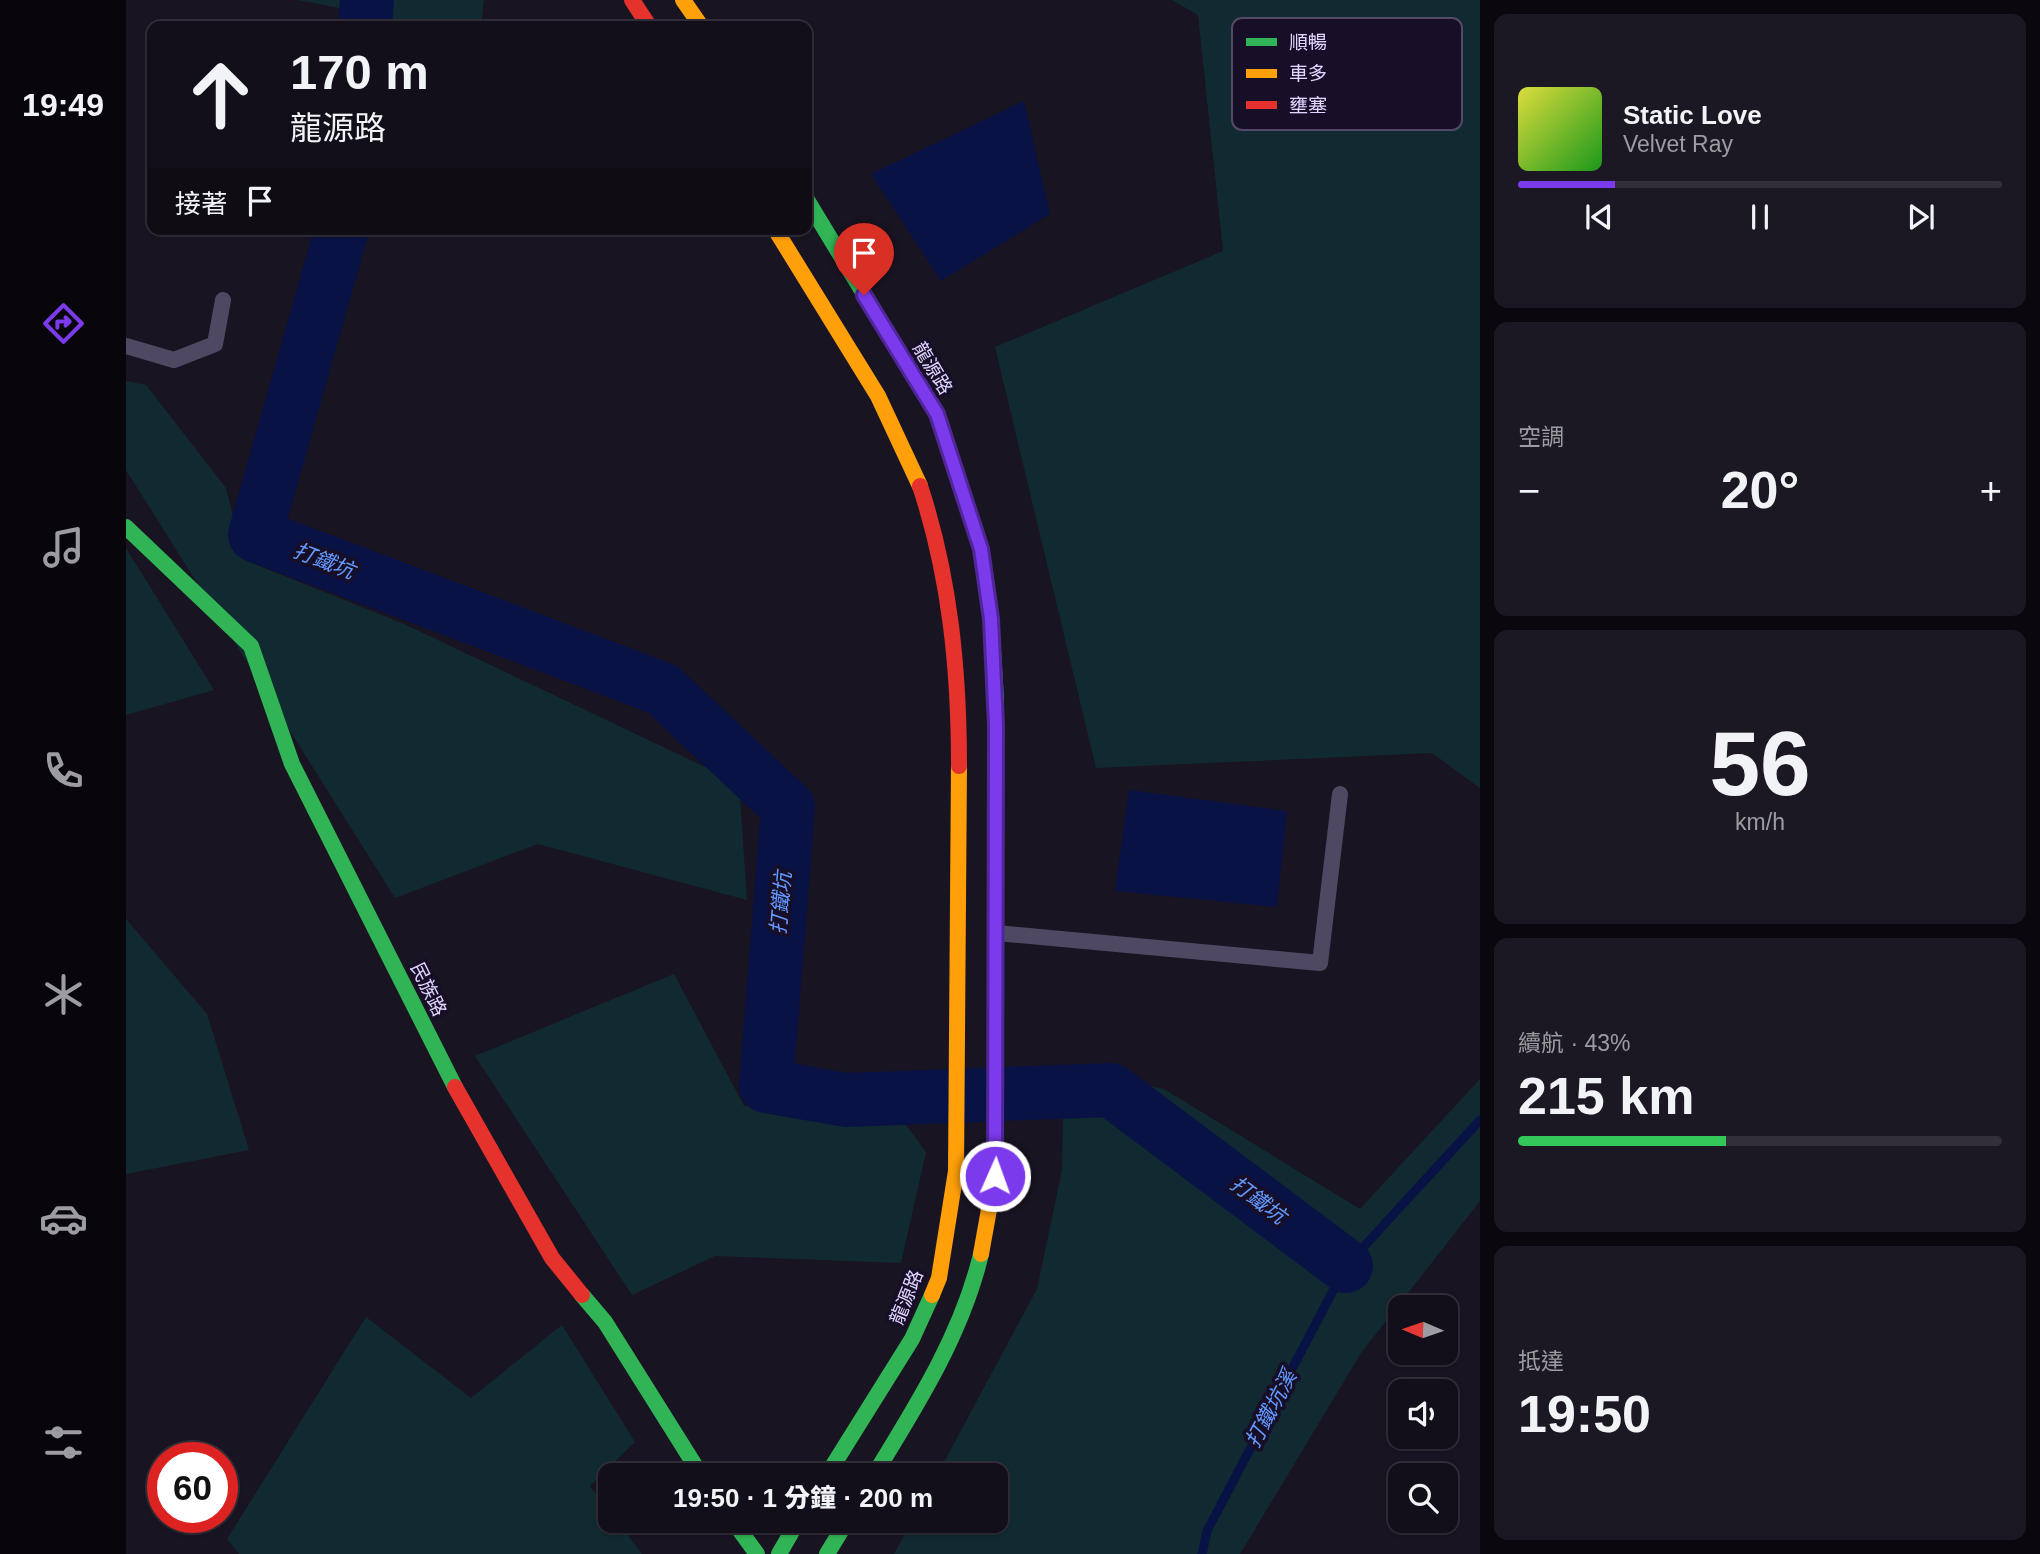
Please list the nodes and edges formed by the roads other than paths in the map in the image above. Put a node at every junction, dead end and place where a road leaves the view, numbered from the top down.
1 (632, 0) edge
2 (683, 0) edge
3 (646, 21) edge
4 (698, 21) edge
5 (812, 208) edge
6 (779, 235) edge
7 (223, 300) dead end
8 (126, 346) edge
9 (126, 527) edge
10 (1340, 794) dead end
11 (997, 933) junction
12 (693, 1463) edge
13 (834, 1463) edge
14 (881, 1463) edge
15 (742, 1533) edge
16 (791, 1533) edge
17 (840, 1533) edge
18 (757, 1554) edge
19 (779, 1554) edge
20 (827, 1554) edge

1 - 3 main road
2 - 4 main road
5 - 11 main road, 龍源路
6 - 13 main road, 龍源路
7 - 8 lane
9 - 12 main road, 民族路
10 - 11 lane
11 - 14 main road, 龍源路
15 - 18 main road
16 - 19 main road
17 - 20 main road

